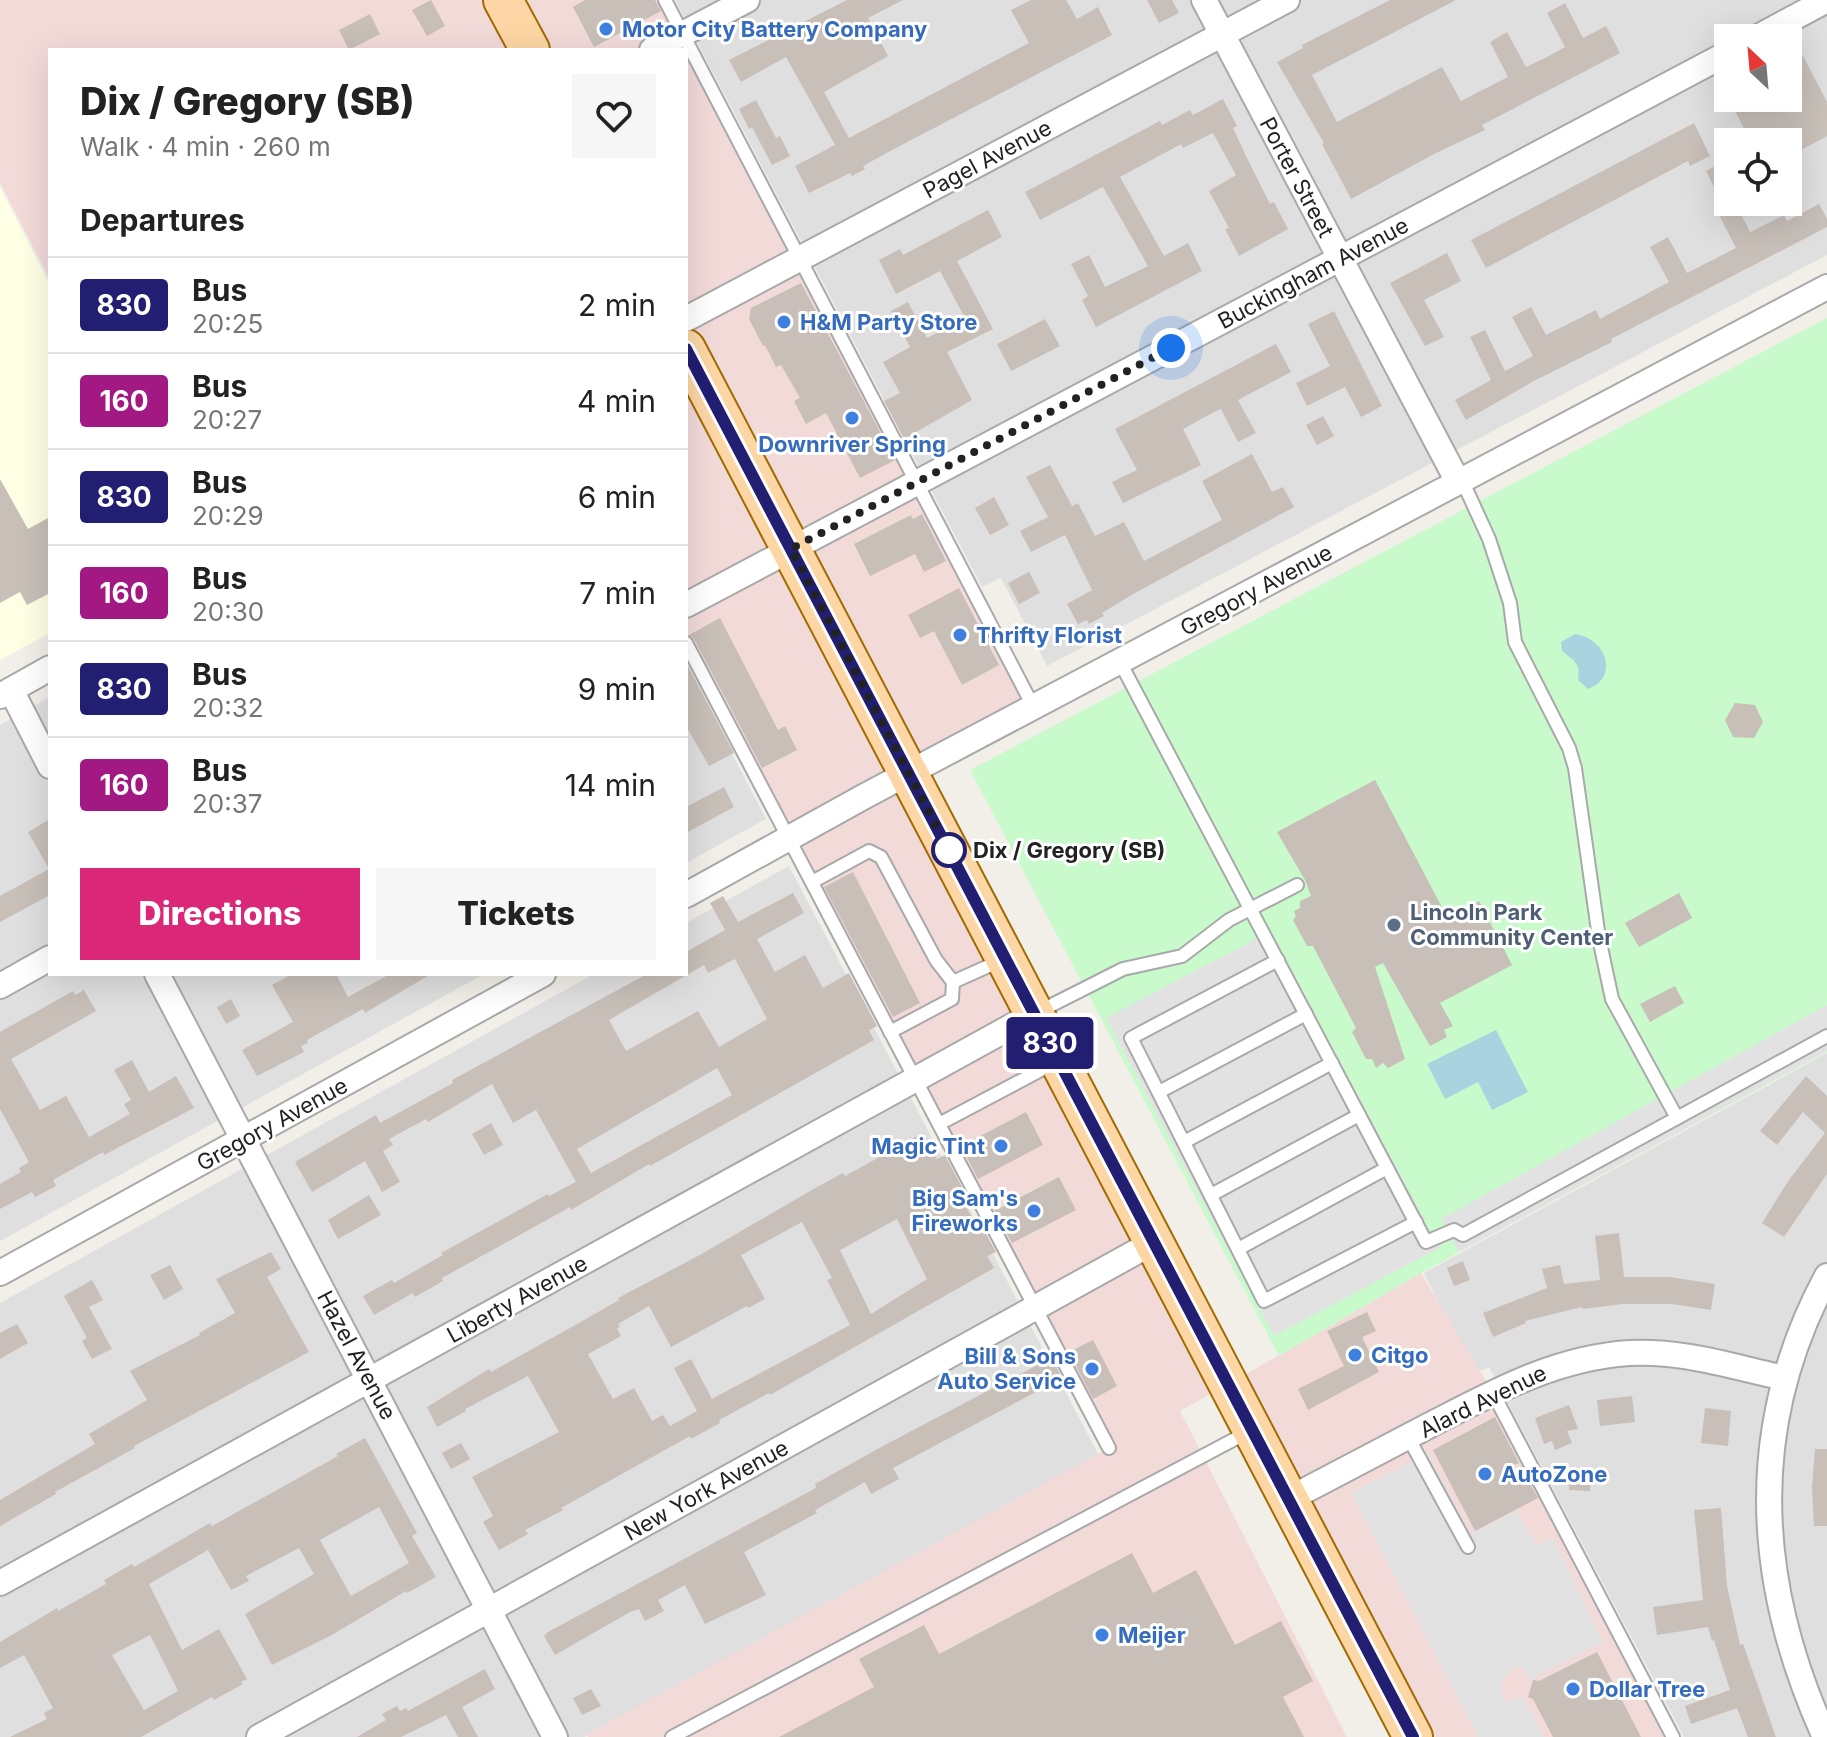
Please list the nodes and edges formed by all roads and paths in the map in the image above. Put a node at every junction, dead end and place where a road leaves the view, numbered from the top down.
1 (503, 0) edge
2 (665, 0) edge
3 (747, 0) edge
4 (1204, 0) edge
5 (1287, 0) edge
6 (1827, 0) edge
7 (1782, 24) edge
8 (683, 34) junction
9 (1222, 34) junction
10 (529, 48) edge
11 (656, 48) edge
12 (1714, 60) edge
13 (800, 259) junction
14 (1340, 259) junction
15 (1827, 287) edge
16 (688, 318) edge
17 (688, 353) edge
18 (1460, 481) junction
19 (917, 483) junction
20 (791, 549) junction
21 (688, 604) edge
22 (688, 647) edge
23 (1120, 662) junction
24 (48, 669) edge
25 (5, 693) edge
26 (1034, 708) junction
27 (48, 763) edge
28 (909, 773) junction
29 (788, 838) junction
30 (812, 882) junction
31 (1297, 885) dead end
32 (688, 894) edge
33 (1251, 909) junction
34 (1005, 958) junction
35 (48, 959) edge
36 (1278, 960) junction
37 (158, 976) edge
38 (539, 976) edge
39 (953, 982) junction
40 (0, 986) edge
41 (1034, 1014) junction
42 (1306, 1014) junction
43 (890, 1032) junction
44 (1827, 1036) edge
45 (1059, 1060) junction
46 (1332, 1063) junction
47 (915, 1079) junction
48 (1159, 1092) junction
49 (1359, 1115) junction
50 (1677, 1118) junction
51 (939, 1124) junction
52 (243, 1140) junction
53 (1184, 1142) junction
54 (1387, 1168) junction
55 (1211, 1195) junction
56 (1416, 1222) junction
57 (1154, 1242) junction
58 (1238, 1249) junction
59 (0, 1273) edge
60 (1827, 1276) edge
61 (1035, 1308) junction
62 (1785, 1378) junction
63 (370, 1380) junction
64 (1493, 1393) junction
65 (1252, 1429) junction
66 (1408, 1437) junction
67 (1109, 1448) dead end
68 (1289, 1499) junction
69 (1468, 1547) dead end
70 (0, 1583) edge
71 (490, 1609) junction
72 (259, 1737) edge
73 (555, 1737) edge
74 (672, 1737) edge
75 (1413, 1737) edge
76 (1673, 1737) edge
77 (1825, 1737) edge

1 - 10 main road
2 - 8 lane
3 - 8 street
4 - 9 street, Porter Street
5 - 9 street, Pagel Avenue
6 - 7 street
8 - 11 street
8 - 13 lane
9 - 13 street, Pagel Avenue
9 - 14 street, Porter Street
12 - 14 street, Buckingham Avenue
13 - 16 street, Pagel Avenue
13 - 19 lane
14 - 18 street, Porter Street
14 - 19 street, Buckingham Avenue
15 - 18 street, Gregory Avenue
17 - 20 main road
18 - 23 street, Gregory Avenue
18 - 50 lane
19 - 20 street, Buckingham Avenue
19 - 26 lane
20 - 21 street, Buckingham Avenue
20 - 28 main road
22 - 29 lane
23 - 26 street, Gregory Avenue
23 - 33 lane
24 - 25 street
25 - 27 street
26 - 28 street, Gregory Avenue
28 - 29 street, Gregory Avenue
28 - 34 main road
29 - 30 lane
29 - 32 street, Gregory Avenue
30 - 39 lane
30 - 43 lane
31 - 33 lane
33 - 36 lane
33 - 41 lane
34 - 39 lane
34 - 41 main road
35 - 40 street
36 - 42 lane
36 - 48 lane
37 - 52 street, Hazel Avenue
38 - 52 street, Gregory Avenue
39 - 43 lane
41 - 45 main road
41 - 47 street, Liberty Avenue
42 - 46 lane
42 - 48 lane
43 - 47 lane
44 - 50 lane
45 - 51 lane
45 - 57 main road
46 - 49 lane
46 - 53 lane
47 - 51 lane
47 - 63 street, Liberty Avenue
48 - 53 lane
49 - 54 lane
49 - 55 lane
50 - 56 lane
51 - 61 lane
52 - 59 street, Gregory Avenue
52 - 63 street, Hazel Avenue
53 - 55 lane
54 - 56 lane
54 - 58 lane
55 - 58 lane
56 - 58 lane
57 - 61 street, New York Avenue
57 - 65 main road
60 - 62 street
61 - 67 lane
61 - 71 street, New York Avenue
62 - 64 street, Alard Avenue
62 - 77 street
63 - 70 street, Liberty Avenue
63 - 71 street, Hazel Avenue
64 - 66 street, Alard Avenue
64 - 76 lane
65 - 68 main road
65 - 74 lane
66 - 68 street, Alard Avenue
66 - 69 lane
68 - 75 main road
71 - 72 street, New York Avenue
71 - 73 street, Hazel Avenue

